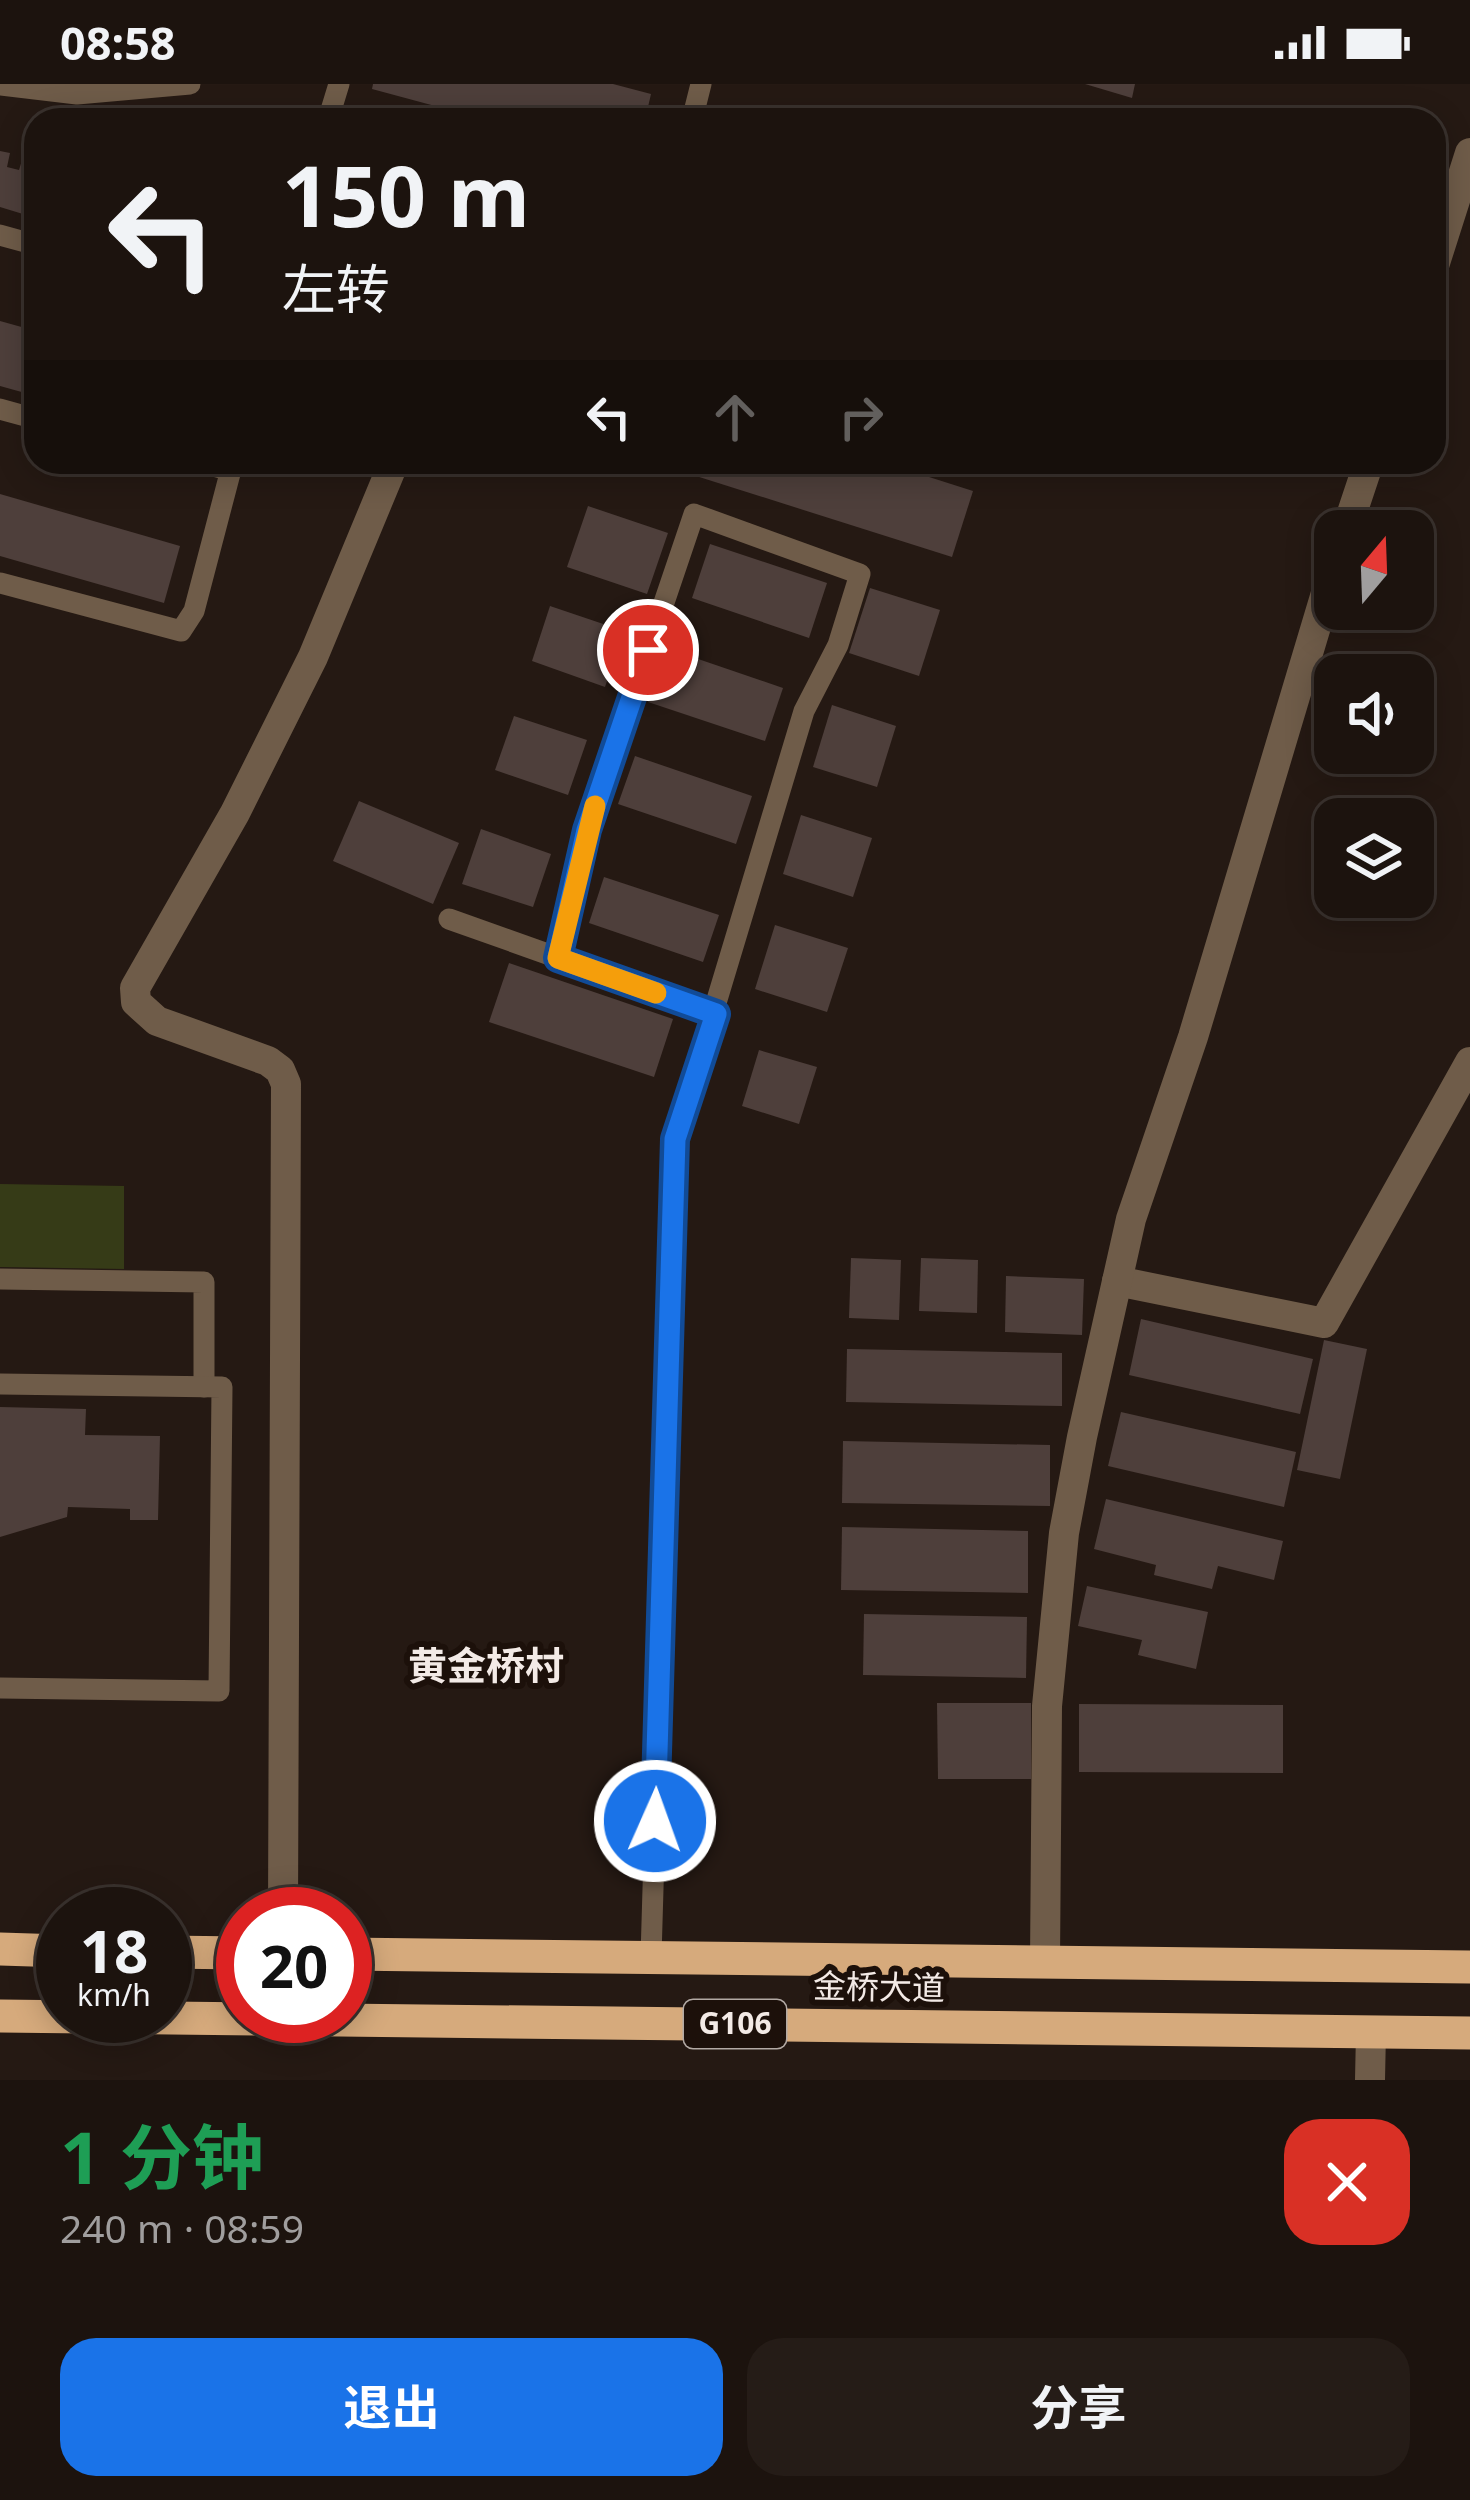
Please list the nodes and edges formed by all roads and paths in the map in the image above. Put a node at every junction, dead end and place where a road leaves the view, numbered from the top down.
1 (190, 84) edge
2 (0, 86) edge
3 (1470, 153) edge
4 (1446, 228) edge
5 (230, 474) edge
6 (389, 474) edge
7 (1366, 474) edge
8 (1353, 510) edge
9 (0, 584) edge
10 (1315, 630) edge
11 (448, 919) dead end
12 (558, 958) junction
13 (716, 1014) junction
14 (1470, 1062) edge
15 (0, 1279) edge
16 (1117, 1280) junction
17 (0, 1384) edge
18 (204, 1387) junction
19 (0, 1688) edge
20 (284, 1887) edge
21 (0, 1949) edge
22 (36, 1950) edge
23 (372, 1954) edge
24 (651, 1958) junction
25 (1045, 1962) junction
26 (1470, 1967) edge
27 (0, 2015) edge
28 (1371, 2032) junction
29 (1470, 2033) edge
30 (1370, 2080) edge

1 - 2 lane
3 - 4 street
5 - 9 lane
6 - 20 street
7 - 8 street
10 - 16 street
11 - 12 lane
12 - 13 lane
12 - 13 lane
13 - 24 lane
14 - 16 street
15 - 18 lane
16 - 25 street
17 - 18 lane
18 - 19 lane
21 - 22 highway
23 - 24 highway, 金桥大道 / G106
24 - 25 highway, 金桥大道 / G106
25 - 26 highway, 金桥大道 / G106
27 - 28 highway, 金桥大道 / G106
28 - 29 highway, 金桥大道 / G106
28 - 30 street

